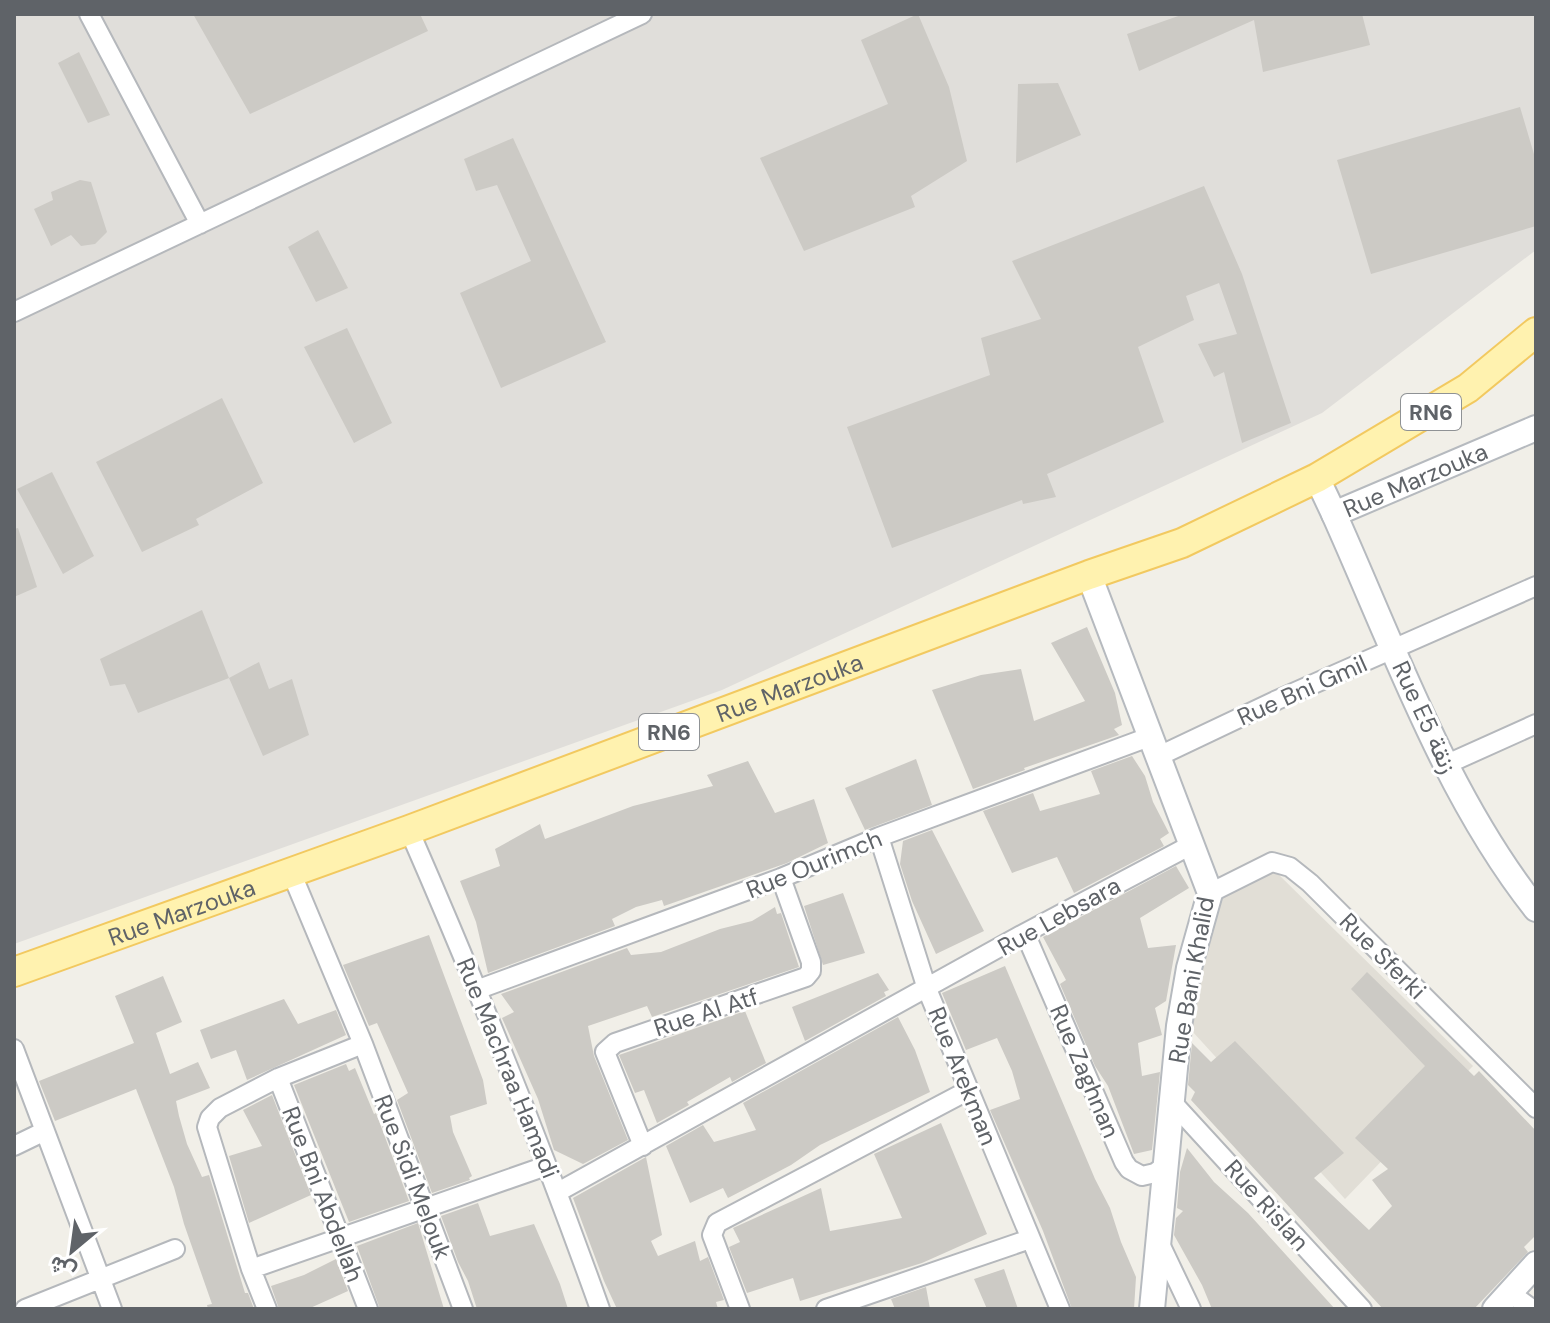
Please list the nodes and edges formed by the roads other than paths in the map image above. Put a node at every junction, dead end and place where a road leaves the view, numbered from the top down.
1 (89, 14) edge
2 (642, 14) edge
3 (200, 224) junction
4 (14, 312) edge
5 (1536, 332) edge
6 (1536, 428) edge
7 (1317, 478) junction
8 (1334, 514) junction
9 (1089, 575) junction
10 (1536, 586) edge
11 (1395, 649) junction
12 (1536, 724) edge
13 (1153, 747) junction
14 (1445, 765) junction
15 (409, 830) junction
16 (879, 837) junction
17 (1191, 845) junction
18 (291, 872) junction
19 (781, 878) junction
20 (1210, 893) junction
21 (1536, 909) edge
22 (1025, 933) junction
23 (14, 972) edge
24 (479, 989) junction
25 (927, 989) junction
26 (363, 1044) junction
27 (14, 1049) edge
28 (278, 1078) junction
29 (969, 1090) junction
30 (1172, 1102) junction
31 (1536, 1108) edge
32 (45, 1131) junction
33 (14, 1146) edge
34 (643, 1146) junction
35 (1166, 1165) junction
36 (546, 1166) junction
37 (558, 1192) junction
38 (425, 1209) junction
39 (341, 1239) junction
40 (1030, 1239) junction
41 (1159, 1242) junction
42 (175, 1249) dead end
43 (1536, 1264) edge
44 (251, 1269) junction
45 (101, 1279) junction
46 (1503, 1301) edge
47 (25, 1309) edge
48 (112, 1309) edge
49 (267, 1309) edge
50 (368, 1309) edge
51 (463, 1309) edge
52 (600, 1309) edge
53 (740, 1309) edge
54 (826, 1309) edge
55 (1060, 1309) edge
56 (1152, 1309) edge
57 (1191, 1309) edge
58 (1362, 1309) edge
59 (1532, 1309) edge

1 - 3 street
2 - 3 street
3 - 4 street
5 - 7 main road, RN6
6 - 8 street, Rue Marzouka
7 - 8 street, Rue Marzouka
7 - 9 main road, Rue Marzouka / RN6
8 - 11 street, Rue E5 زنقة
9 - 13 street, Rue Bani Khalid
9 - 15 main road, Rue Marzouka / RN6
10 - 11 street, Rue Bni Gmil
11 - 13 street, Rue Bni Gmil
11 - 14 street, Rue E5 زنقة
12 - 14 street
13 - 16 street, Rue Ourimch
13 - 17 street, Rue Bani Khalid
14 - 21 street, Rue E5 زنقة
15 - 18 main road, Rue Marzouka / RN6
15 - 24 street, Rue Machraa Hamadi
16 - 19 street, Rue Ourimch
16 - 25 street, Rue Arekman
17 - 20 street, Rue Bani Khalid
17 - 22 street, Rue Lebsara
18 - 23 main road, Rue Marzouka / RN6
18 - 26 street, Rue Sidi Melouk
19 - 24 street, Rue Ourimch
19 - 34 street, Rue Al Atf
20 - 30 street, Rue Bani Khalid
20 - 31 street, Rue Sferki
22 - 25 street, Rue Lebsara
22 - 35 street, Rue Zaghnan
24 - 36 street, Rue Machraa Hamadi
25 - 29 street, Rue Arekman
25 - 34 street, Rue Lebsara
26 - 28 street
26 - 38 street, Rue Sidi Melouk
27 - 32 street
28 - 39 street, Rue Bni Abdellah
28 - 44 street
29 - 40 street, Rue Arekman
29 - 53 street
30 - 35 street, Rue Bani Khalid
30 - 58 street, Rue Rislan
32 - 33 street
32 - 45 street
34 - 37 street, Rue Lebsara
35 - 41 street, Rue Bani Khalid
36 - 37 street, Rue Machraa Hamadi
36 - 38 street
37 - 52 street, Rue Machraa Hamadi
38 - 39 street
38 - 51 street, Rue Sidi Melouk
39 - 44 street
39 - 50 street, Rue Bni Abdellah
40 - 54 street
40 - 55 street, Rue Arekman
41 - 56 street, Rue Bani Khalid
41 - 57 street
42 - 45 street
43 - 46 street
44 - 49 street
45 - 47 street
45 - 48 street
46 - 59 street

